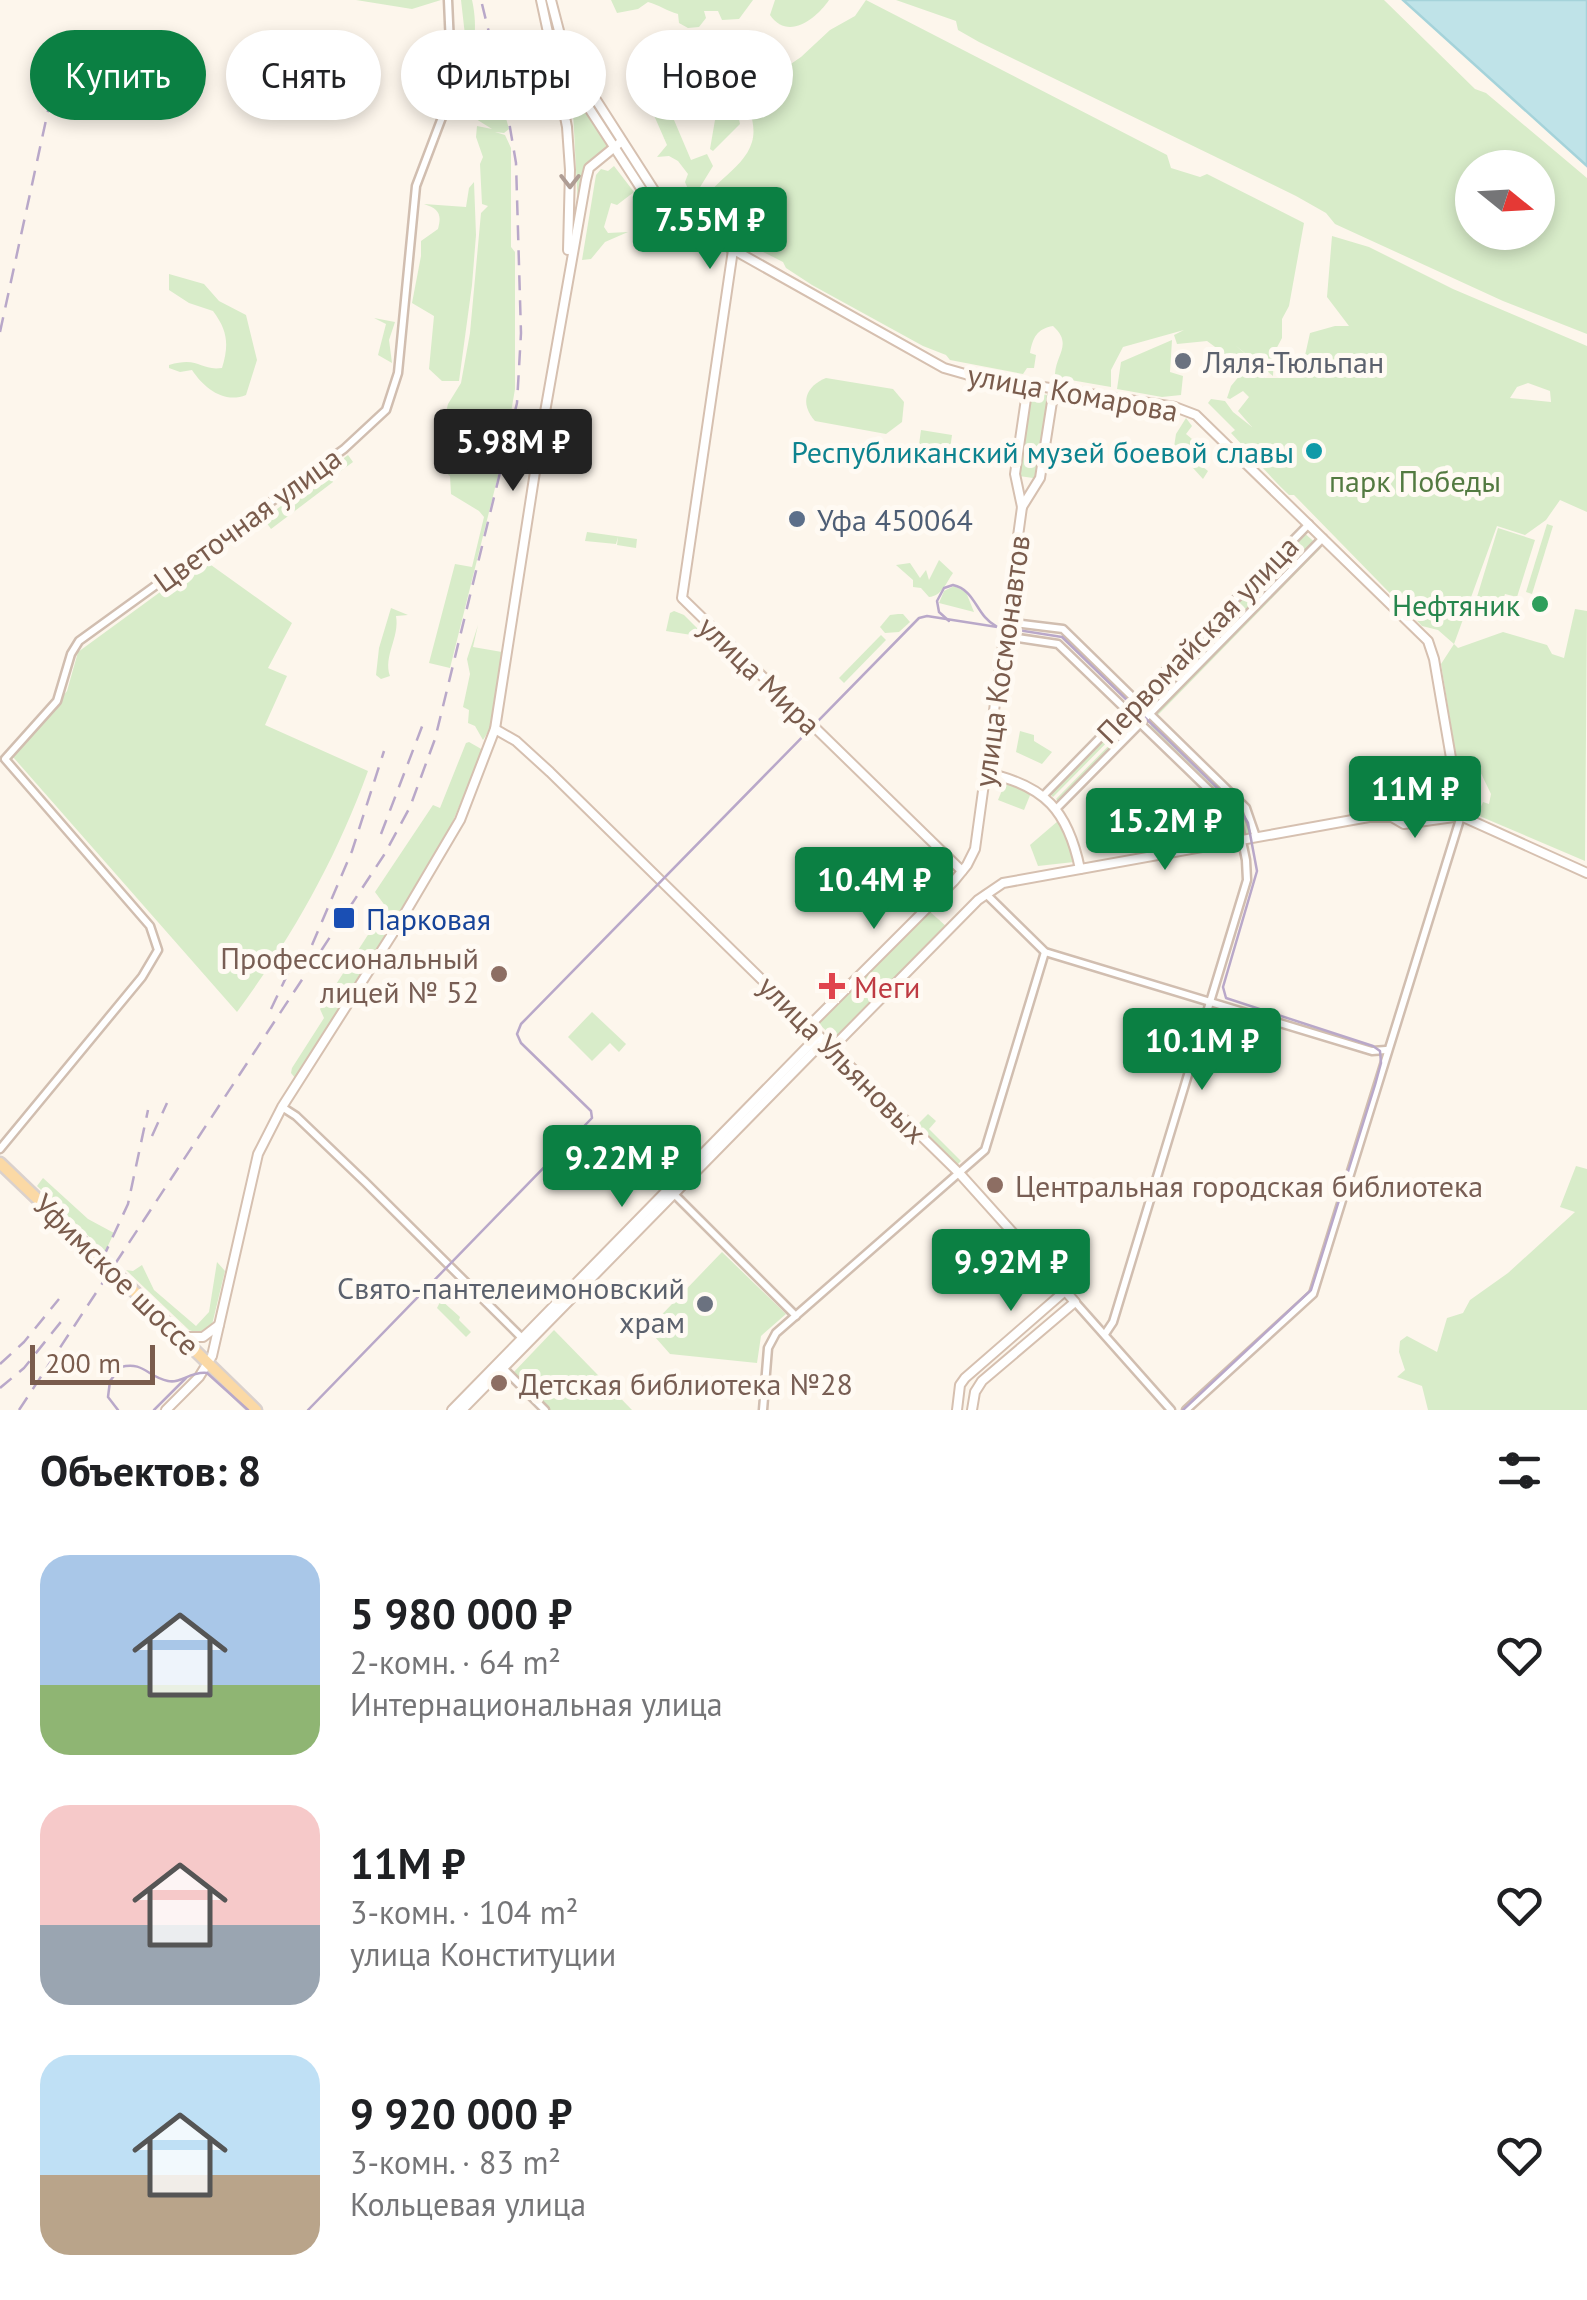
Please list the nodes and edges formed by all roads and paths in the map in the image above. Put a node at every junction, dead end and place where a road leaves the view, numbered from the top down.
1 (448, 0) edge
2 (540, 0) edge
3 (551, 0) edge
4 (547, 30) edge
5 (558, 30) edge
6 (564, 120) edge
7 (601, 120) edge
8 (605, 120) edge
9 (618, 144) junction
10 (733, 250) junction
11 (569, 265) junction
12 (1028, 385) junction
13 (1054, 389) junction
14 (1022, 506) junction
15 (1309, 524) junction
16 (1323, 538) junction
17 (1006, 622) junction
18 (1004, 636) junction
19 (1138, 701) junction
20 (1128, 710) junction
21 (1150, 713) junction
22 (1140, 724) junction
23 (495, 729) junction
24 (986, 773) junction
25 (1456, 790) junction
26 (1043, 796) junction
27 (1056, 809) junction
28 (1460, 816) junction
29 (1369, 817) junction
30 (1256, 837) junction
31 (1242, 840) junction
32 (1080, 869) junction
33 (962, 871) junction
34 (1587, 873) edge
35 (986, 894) junction
36 (1045, 952) junction
37 (1210, 1002) junction
38 (810, 1021) junction
39 (822, 1039) junction
40 (836, 1047) junction
41 (1386, 1050) junction
42 (282, 1107) junction
43 (0, 1149) edge
44 (0, 1166) edge
45 (960, 1174) junction
46 (672, 1191) junction
47 (1065, 1291) junction
48 (1075, 1302) junction
49 (796, 1316) junction
50 (218, 1325) junction
51 (1104, 1334) junction
52 (180, 1337) junction
53 (525, 1341) junction
54 (209, 1364) junction
55 (500, 1366) junction
56 (972, 1372) junction
57 (982, 1381) junction
58 (166, 1410) edge
59 (256, 1410) edge
60 (452, 1410) edge
61 (462, 1410) edge
62 (545, 1410) edge
63 (763, 1410) edge
64 (957, 1410) edge
65 (972, 1410) edge
66 (1171, 1410) edge
67 (1186, 1410) edge

1 - 43 street, Цветочная улица
2 - 4 main road
3 - 5 main road
6 -> 11 main road
7 - 9 main road
8 - 9 main road
9 - 10 main road, улица Комарова
9 - 11 main road
10 - 12 main road, улица Комарова
10 - 33 main road, улица Мира
11 - 23 main road
12 - 13 main road, улица Комарова
12 - 14 main road, улица Космонавтов
13 - 14 main road, улица Космонавтов
13 - 15 main road, улица Комарова
14 - 17 main road, улица Космонавтов
15 - 16 main road, улица Комарова
15 - 19 street, Первомайская улица
16 - 21 street, Первомайская улица
16 - 25 main road, улица Комарова
17 - 18 main road, улица Космонавтов
17 - 19 street
18 - 20 street
18 - 24 main road, улица Космонавтов
19 - 20 street, Первомайская улица
19 - 21 street
20 - 22 street
20 - 26 street, Первомайская улица
21 - 22 street, Первомайская улица
21 - 30 street
22 - 27 street, Первомайская улица
22 - 31 street
23 - 38 main road, улица Ульяновых
23 - 42 main road
24 - 26 main road
24 - 33 main road, улица Космонавтов
25 - 28 main road, улица Комарова
25 - 29 main road
26 - 27 main road
27 - 32 main road
28 - 29 main road
28 - 34 main road
28 - 41 street
29 - 30 main road
30 - 31 main road
31 - 32 main road
31 - 37 street
32 - 35 main road
33 - 38 main road
35 - 36 street
35 - 40 main road
36 - 37 street
36 - 45 street
37 - 41 street
37 - 51 street
38 - 39 main road, улица Ульяновых
39 - 40 main road
39 - 46 main road
40 - 45 main road, улица Ульяновых
41 - 67 street
42 - 50 main road
42 - 53 street
44 - 52 main road, Уфимское шоссе, bridge
45 - 47 main road, улица Ульяновых
45 - 49 street
46 - 49 street
46 - 53 main road
47 - 48 main road, улица Ульяновых
47 - 56 main road
48 - 51 street, улица Ульяновых
48 - 57 main road
49 - 63 street
50 - 52 main road
50 - 54 main road
51 - 66 street, улица Ульяновых
52 - 54 main road, Уфимское шоссе
53 - 55 main road
54 - 58 main road
54 - 59 main road, Уфимское шоссе
55 - 60 main road
55 - 61 main road
55 - 62 street
56 - 57 main road
56 - 64 main road
57 - 65 main road

